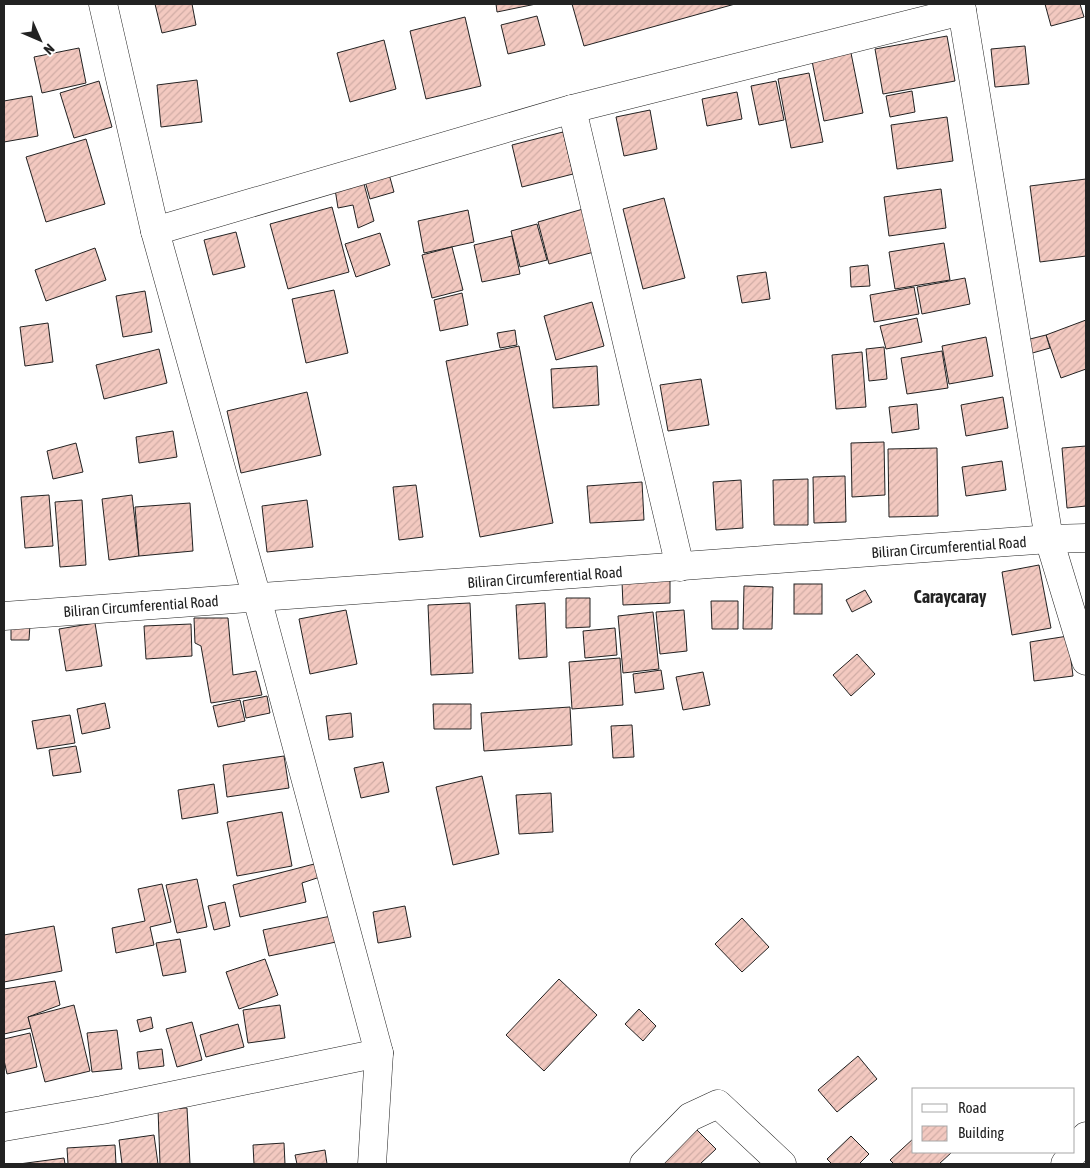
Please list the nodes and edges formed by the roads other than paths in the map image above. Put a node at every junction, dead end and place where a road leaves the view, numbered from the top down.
1 (103, 4) edge
2 (962, 8) edge
3 (572, 109) junction
4 (155, 231) junction
5 (1086, 538) edge
6 (1049, 540) junction
7 (680, 567) junction
8 (257, 598) junction
9 (4, 616) edge
10 (1086, 661) edge
11 (379, 1053) junction
12 (4, 1126) edge
13 (1086, 1136) edge
14 (1075, 1151) edge
15 (1073, 1153) edge
16 (372, 1164) edge
17 (644, 1164) edge
18 (782, 1164) edge
19 (1065, 1164) edge

1 - 4 street
2 - 3 street
2 - 6 street
3 - 4 street
3 - 7 street
4 - 8 street
5 - 6 street, Biliran Circumferential Road
6 - 7 street, Biliran Circumferential Road
6 - 10 street
7 - 8 street, Biliran Circumferential Road
8 - 9 street, Biliran Circumferential Road
8 - 11 street
11 - 12 street
11 - 16 street
13 - 14 street
15 - 19 street
17 - 18 street

